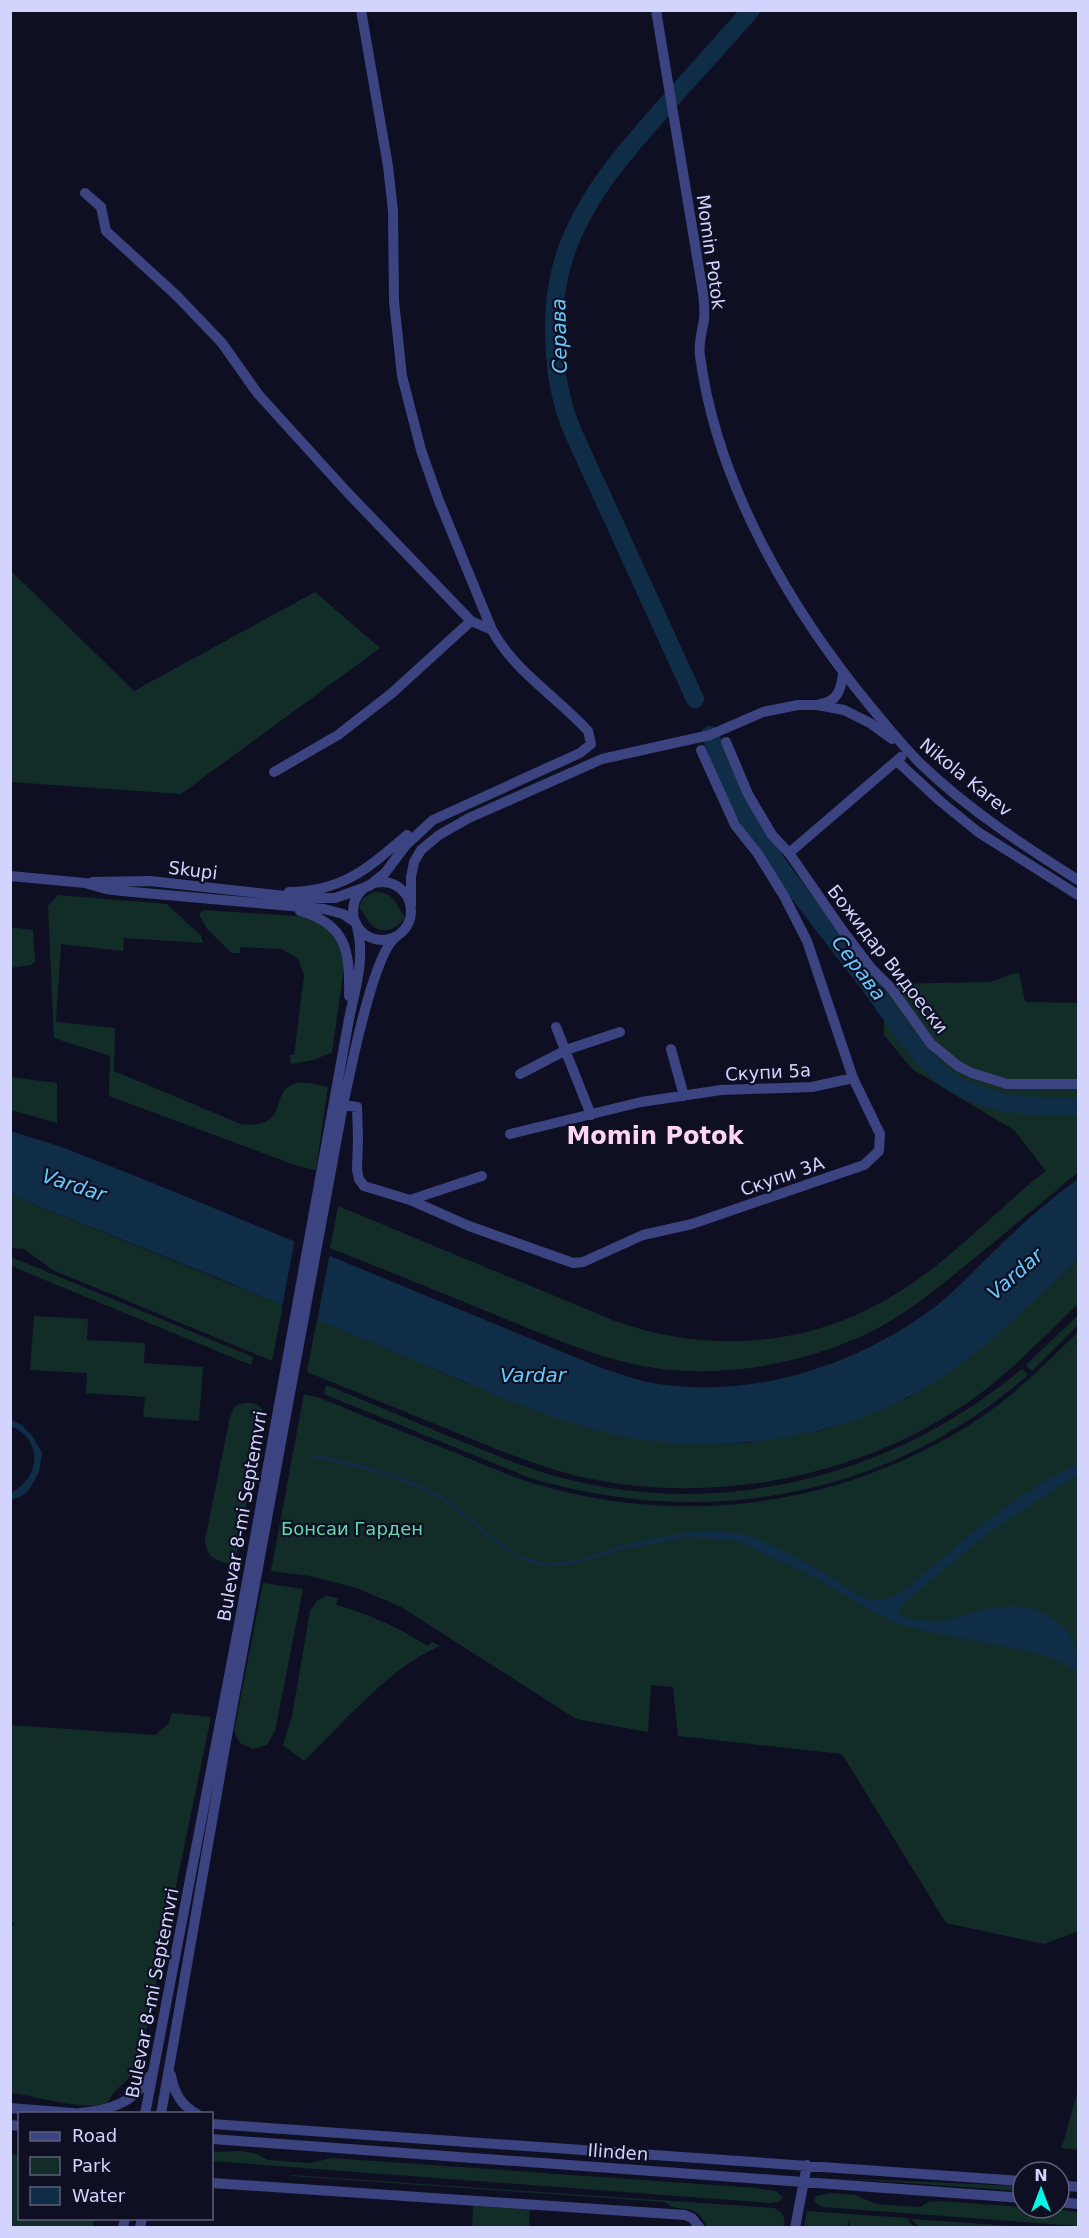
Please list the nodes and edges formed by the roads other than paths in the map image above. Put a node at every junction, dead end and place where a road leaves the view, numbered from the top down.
1 (362, 10) edge
2 (656, 10) edge
3 (85, 193) dead end
4 (471, 621) junction
5 (492, 630) junction
6 (828, 652) joint
7 (843, 674) junction
8 (817, 705) junction
9 (726, 742) dead end
10 (701, 750) dead end
11 (907, 750) junction
12 (897, 761) junction
13 (274, 772) dead end
14 (433, 820) junction
15 (789, 854) junction
16 (10, 876) edge
17 (1078, 880) edge
18 (86, 883) junction
19 (369, 886) junction
20 (249, 892) junction
21 (1078, 895) edge
22 (276, 905) junction
23 (411, 905) junction
24 (356, 923) junction
25 (396, 937) junction
26 (349, 1018) junction
27 (556, 1027) dead end
28 (620, 1032) dead end
29 (672, 1049) dead end
30 (566, 1050) junction
31 (520, 1074) dead end
32 (853, 1078) junction
33 (1078, 1084) edge
34 (684, 1096) junction
35 (343, 1105) junction
36 (591, 1115) junction
37 (510, 1134) dead end
38 (482, 1176) dead end
39 (325, 1180) junction
40 (410, 1200) junction
41 (249, 1598) junction
42 (155, 2064) junction
43 (170, 2065) junction
44 (10, 2108) edge
45 (68, 2112) edge
46 (89, 2112) edge
47 (146, 2112) edge
48 (161, 2112) edge
49 (194, 2112) edge
50 (213, 2123) edge
51 (215, 2140) edge
52 (807, 2165) junction
53 (1011, 2180) edge
54 (803, 2182) junction
55 (213, 2183) edge
56 (1011, 2197) edge
57 (700, 2228) edge
58 (795, 2228) edge

1 - 5 street
2 - 6 street, Momin Potok
3 - 4 street
4 - 5 street
4 - 13 street
5 - 14 street
6 - 7 street, Nikola Karev
7 - 8 street
7 - 11 street, Nikola Karev
8 - 11 street
8 - 23 street
9 - 15 street, Божидар Видоески
10 - 32 street, Скупи 3А
11 - 12 street
11 - 17 street, Nikola Karev
12 - 15 street
12 - 21 street
14 - 19 street
14 - 20 street
15 - 33 street, Божидар Видоески
16 - 18 street, Skupi
18 - 20 street, Skupi
18 - 22 street
19 - 20 street, Skupi
19 - 23 street
19 - 24 street
22 - 24 street
22 - 26 street
23 - 25 street
24 - 25 street
24 - 26 street, Bulevar 8-mi Septemvri
25 - 35 street, Bulevar 8-mi Septemvri
26 - 39 street, Bulevar 8-mi Septemvri
27 - 30 street
28 - 30 street
29 - 34 street
30 - 31 street
30 - 36 street
32 - 34 street, Скупи 5а
32 - 40 street, Скупи 3А
34 - 36 street, Скупи 5а
35 - 39 street, Bulevar 8-mi Septemvri
35 - 40 street, Скупи 3А
36 - 37 street, Скупи 5а
38 - 40 street
39 - 41 street, Bulevar 8-mi Septemvri
41 - 42 street, Bulevar 8-mi Septemvri
41 - 43 street, Bulevar 8-mi Septemvri
42 - 46 street
42 - 47 street, Bulevar 8-mi Septemvri
43 - 48 street, Bulevar 8-mi Septemvri
43 - 49 street
44 - 45 street
50 - 52 street, Ilinden
51 - 54 street, Ilinden
52 - 53 street, Ilinden
52 - 54 street
54 - 56 street, Ilinden
54 - 58 street
55 - 57 street

